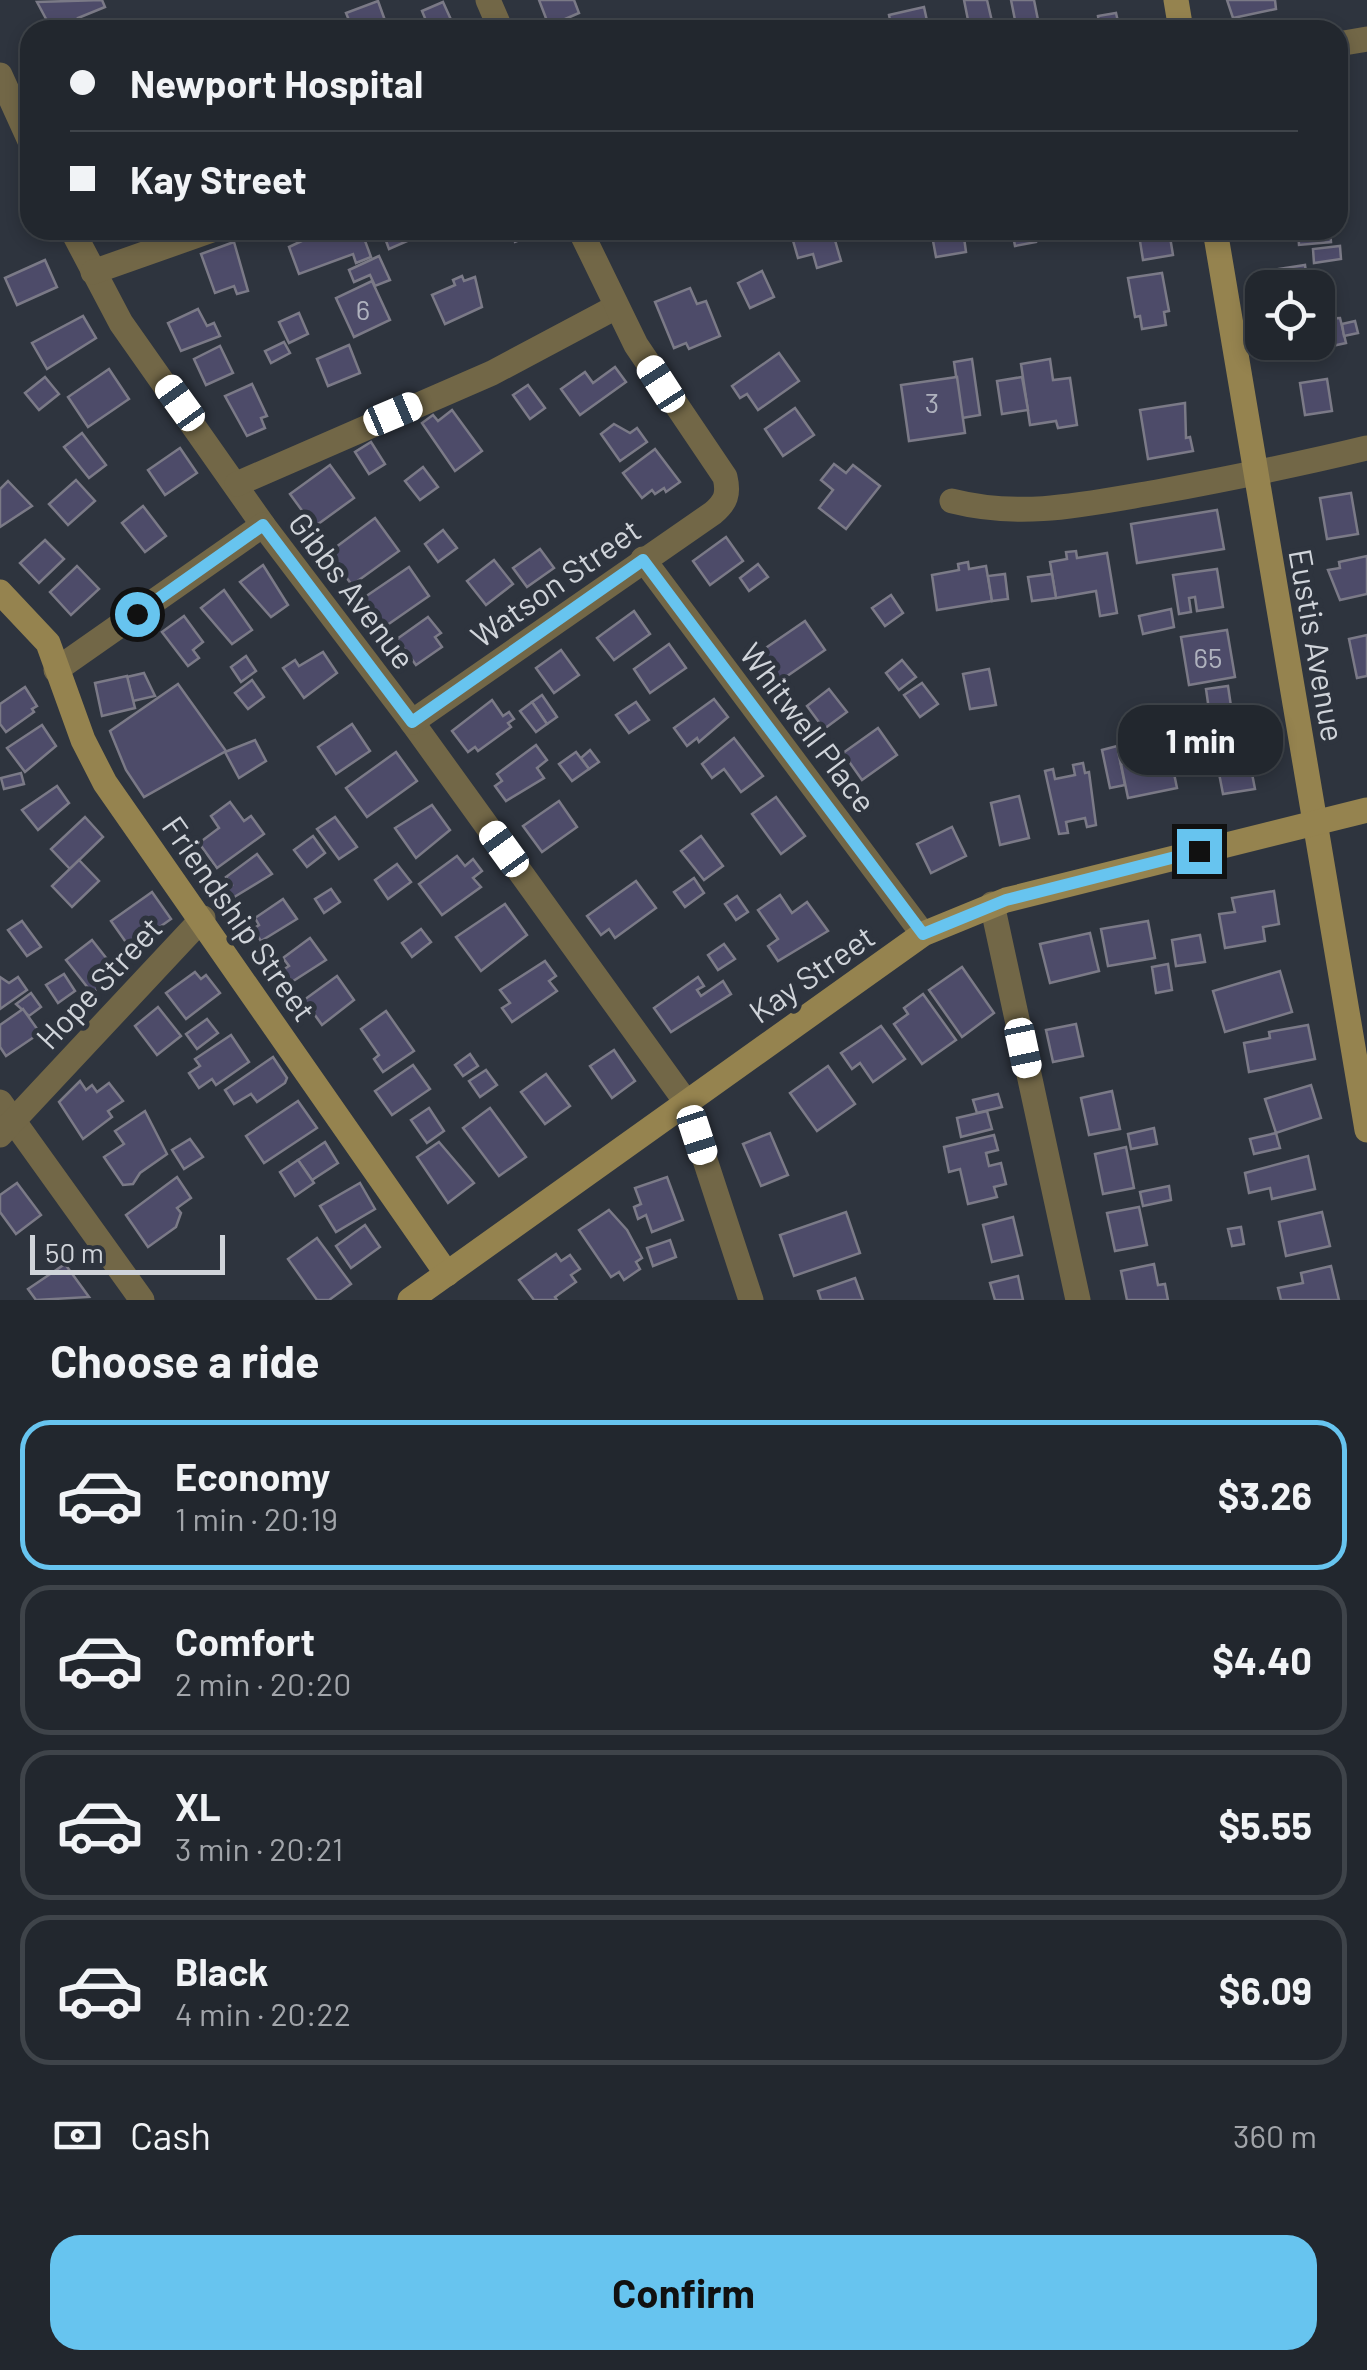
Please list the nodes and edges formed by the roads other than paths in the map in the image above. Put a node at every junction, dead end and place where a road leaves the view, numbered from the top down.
1 (0, 75) edge
2 (20, 119) edge
3 (77, 240) edge
4 (184, 240) edge
5 (585, 240) edge
6 (1217, 240) edge
7 (93, 272) junction
8 (616, 306) junction
9 (1367, 448) edge
10 (1256, 474) junction
11 (237, 484) junction
12 (952, 501) dead end
13 (263, 525) junction
14 (643, 560) junction
15 (0, 592) edge
16 (56, 670) junction
17 (412, 722) junction
18 (1367, 810) edge
19 (1315, 822) junction
20 (992, 904) junction
21 (203, 918) junction
22 (923, 934) junction
23 (686, 1102) junction
24 (4, 1119) edge
25 (1367, 1130) edge
26 (447, 1274) junction
27 (142, 1300) edge
28 (410, 1300) edge
29 (751, 1300) edge
30 (1078, 1300) edge

1 - 2 street
3 - 7 street, Gibbs Avenue
4 - 7 street
5 - 8 street
6 - 10 street, Eustis Avenue
7 - 11 street, Gibbs Avenue
8 - 11 street
8 - 14 street, Watson Street
9 - 10 street
10 - 12 street
10 - 19 street, Eustis Avenue
11 - 13 street, Gibbs Avenue
13 - 16 street
13 - 17 street, Gibbs Avenue
14 - 17 street, Watson Street
14 - 22 street, Whitwell Place
15 - 16 street, Friendship Street
16 - 21 street, Friendship Street
17 - 23 street, Gibbs Avenue
18 - 19 street, Kay Street
19 - 20 street, Kay Street
19 - 25 street, Eustis Avenue
20 - 22 street, Kay Street
20 - 30 street
21 - 24 street, Hope Street
21 - 26 street, Friendship Street
22 - 23 street, Kay Street
23 - 26 street, Kay Street
23 - 29 street, Gibbs Avenue
24 - 27 street
26 - 28 street, Kay Street

